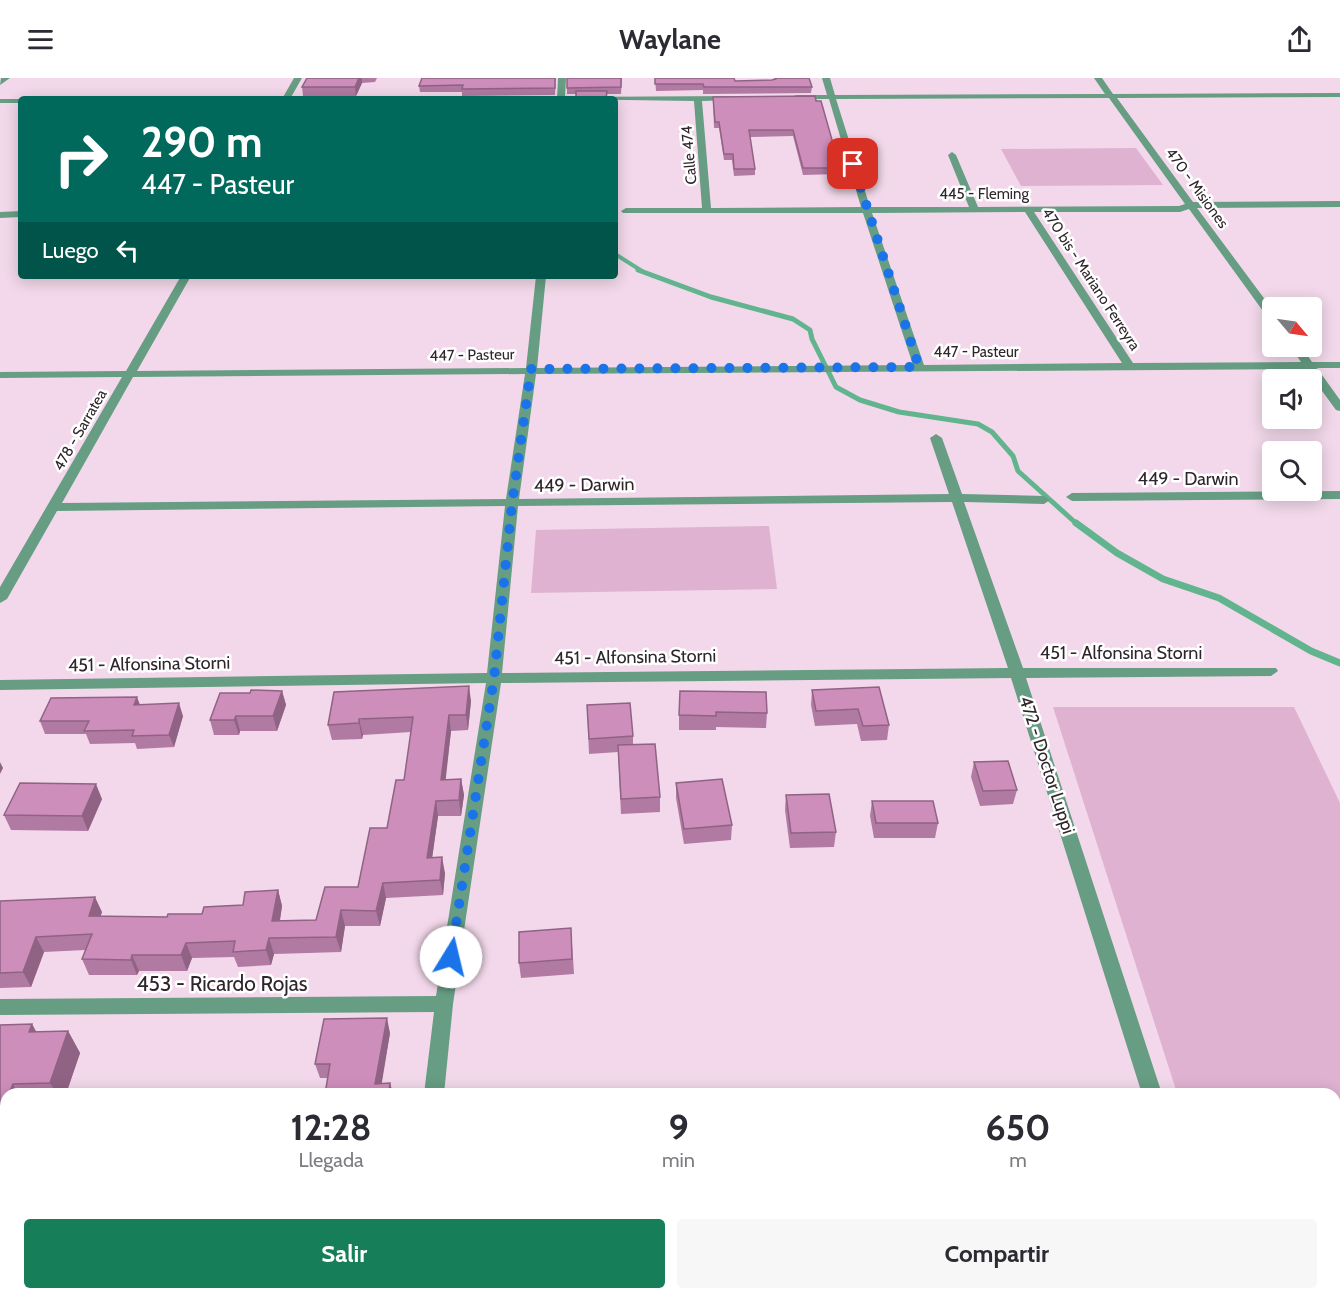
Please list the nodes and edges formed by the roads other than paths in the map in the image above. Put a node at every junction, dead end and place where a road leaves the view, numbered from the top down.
1 (6, 78) edge
2 (298, 78) edge
3 (562, 78) edge
4 (826, 78) edge
5 (1098, 78) edge
6 (0, 83) edge
7 (1340, 95) edge
8 (288, 96) edge
9 (563, 96) edge
10 (833, 97) junction
11 (698, 98) junction
12 (743, 98) edge
13 (788, 98) edge
14 (1113, 98) junction
15 (618, 99) edge
16 (0, 101) edge
17 (18, 101) edge
18 (952, 155) dead end
19 (1340, 204) edge
20 (1190, 205) junction
21 (974, 208) junction
22 (866, 209) junction
23 (1027, 209) junction
24 (707, 210) junction
25 (626, 211) dead end
26 (0, 214) edge
27 (18, 214) edge
28 (184, 279) edge
29 (541, 279) edge
30 (1262, 302) edge
31 (1303, 357) edge
32 (1309, 365) junction
33 (1340, 365) edge
34 (1129, 366) junction
35 (919, 367) junction
36 (531, 369) junction
37 (130, 373) junction
38 (0, 375) edge
39 (1340, 408) edge
40 (936, 438) dead end
41 (1340, 495) edge
42 (958, 498) junction
43 (1072, 498) dead end
44 (1044, 500) dead end
45 (512, 504) junction
46 (53, 507) junction
47 (0, 599) edge
48 (1271, 671) dead end
49 (1017, 673) junction
50 (494, 678) junction
51 (0, 685) edge
52 (444, 1004) junction
53 (0, 1007) edge
54 (435, 1088) edge
55 (1150, 1088) edge

1 - 6 street
2 - 8 street
3 - 9 street
4 - 10 street
5 - 14 street, 470 - Misiones
7 - 14 street
10 - 13 street
10 - 14 street
10 - 22 street
11 - 12 street
11 - 15 street
11 - 24 street, Calle 474
14 - 20 street, 470 - Misiones
16 - 17 street
18 - 21 street
19 - 20 street, 445 - Fleming
20 - 23 street, 445 - Fleming
20 - 30 street, 470 - Misiones
21 - 22 street, 445 - Fleming
21 - 23 street, 445 - Fleming
22 - 24 street, 445 - Fleming
22 - 35 street
23 - 34 street, 470 bis - Mariano Ferreyra
24 - 25 street, 445 - Fleming
26 - 27 street
28 - 37 street, 478 - Sarratea
29 - 36 street
31 - 32 street
32 - 33 street, 447 - Pasteur
32 - 34 street, 447 - Pasteur
32 - 39 street
34 - 35 street, 447 - Pasteur
35 - 36 street, 447 - Pasteur
36 - 37 street, 447 - Pasteur
36 - 45 street
37 - 38 street, 447 - Pasteur
37 - 46 street, 478 - Sarratea
40 - 42 street, 472 - Doctor Luppi
41 - 43 street, 449 - Darwin
42 - 44 street, 449 - Darwin
42 - 45 street, 449 - Darwin
42 - 49 street, 472 - Doctor Luppi
45 - 46 street, 449 - Darwin
45 - 50 street
46 - 47 street, 478 - Sarratea
48 - 49 street, 451 - Alfonsina Storni
49 - 50 street, 451 - Alfonsina Storni
49 - 55 street, 472 - Doctor Luppi
50 - 51 street, 451 - Alfonsina Storni
50 - 52 street
52 - 53 street, 453 - Ricardo Rojas
52 - 54 street

